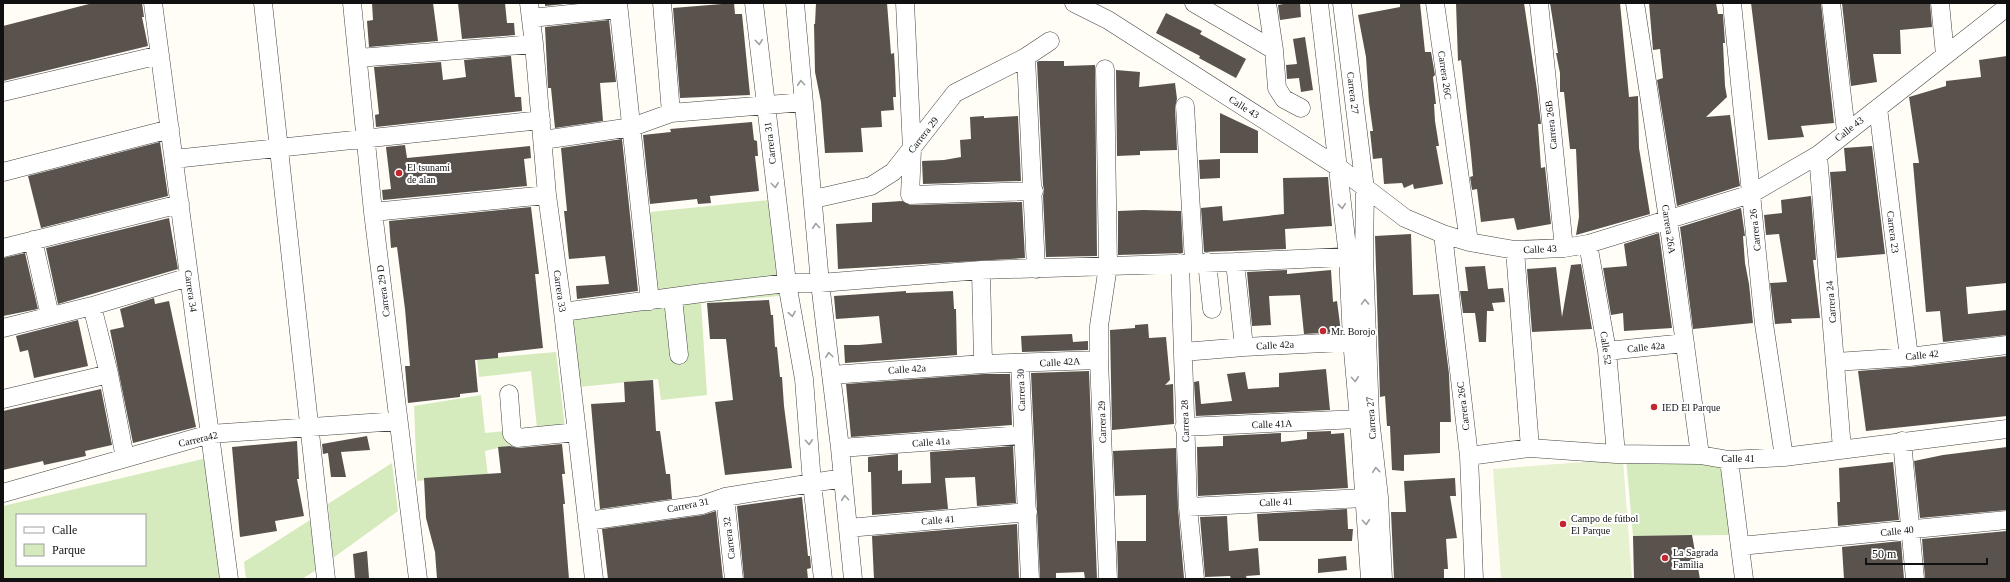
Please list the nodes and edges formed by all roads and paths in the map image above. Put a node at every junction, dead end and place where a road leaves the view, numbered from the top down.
1 (153, 3) edge
2 (263, 3) edge
3 (352, 3) edge
4 (662, 3) edge
5 (754, 3) edge
6 (795, 3) edge
7 (905, 3) edge
8 (1074, 3) edge
9 (1194, 3) edge
10 (1267, 3) edge
11 (1319, 3) edge
12 (1342, 3) edge
13 (1435, 3) edge
14 (1539, 3) edge
15 (1635, 3) edge
16 (1732, 3) edge
17 (1830, 3) edge
18 (1940, 3) edge
19 (618, 6) edge
20 (2007, 7) edge
21 (530, 10) edge
22 (1050, 41) dead end
23 (534, 44) junction
24 (1274, 50) junction
25 (1945, 55) junction
26 (160, 56) junction
27 (1026, 57) junction
28 (358, 58) junction
29 (1105, 69) dead end
30 (1352, 83) junction
31 (1329, 86) junction
32 (3, 92) edge
33 (802, 102) junction
34 (766, 105) junction
35 (1185, 106) dead end
36 (1301, 108) dead end
37 (1878, 108) junction
38 (671, 113) junction
39 (541, 120) junction
40 (632, 126) junction
41 (170, 129) junction
42 (1846, 131) junction
43 (366, 140) junction
44 (543, 140) junction
45 (280, 148) junction
46 (912, 150) junction
47 (1818, 155) junction
48 (174, 159) junction
49 (1338, 167) junction
50 (3, 172) edge
51 (1365, 189) junction
52 (1034, 191) junction
53 (1751, 194) junction
54 (547, 195) junction
55 (814, 199) junction
56 (180, 204) junction
57 (373, 212) junction
58 (1668, 219) junction
59 (1443, 234) junction
60 (34, 240) junction
61 (1469, 242) junction
62 (1588, 244) junction
63 (3, 248) edge
64 (1564, 248) junction
65 (1515, 250) junction
66 (1356, 256) junction
67 (1235, 262) junction
68 (1194, 263) junction
69 (1108, 266) junction
70 (1036, 268) junction
71 (981, 270) junction
72 (189, 277) junction
73 (787, 283) junction
74 (820, 283) junction
75 (673, 298) junction
76 (650, 301) junction
77 (92, 306) junction
78 (1212, 310) dead end
79 (563, 312) junction
80 (50, 316) junction
81 (3, 328) edge
82 (1359, 340) junction
83 (1685, 343) junction
84 (2007, 345) edge
85 (1244, 346) junction
86 (1607, 351) junction
87 (1183, 352) junction
88 (679, 355) dead end
89 (1909, 357) junction
90 (1099, 360) junction
91 (1836, 362) junction
92 (983, 364) junction
93 (1020, 364) junction
94 (109, 374) junction
95 (831, 375) junction
96 (509, 394) dead end
97 (3, 399) edge
98 (1359, 419) junction
99 (398, 421) junction
100 (310, 427) junction
101 (1184, 427) junction
102 (2007, 429) edge
103 (577, 432) junction
104 (210, 434) junction
105 (1022, 435) junction
106 (1902, 441) junction
107 (840, 448) junction
108 (1530, 448) junction
109 (1842, 449) junction
110 (1616, 454) junction
111 (1700, 455) junction
112 (1469, 456) junction
113 (1784, 457) junction
114 (125, 458) junction
115 (1729, 460) junction
116 (843, 478) junction
117 (812, 483) junction
118 (3, 493) edge
119 (725, 497) junction
120 (1364, 498) junction
121 (1188, 507) junction
122 (1028, 512) junction
123 (2007, 520) edge
124 (587, 521) junction
125 (848, 528) junction
126 (1911, 530) junction
127 (1740, 546) junction
128 (229, 579) edge
129 (326, 579) edge
130 (418, 579) edge
131 (594, 579) edge
132 (734, 579) edge
133 (823, 579) edge
134 (853, 579) edge
135 (1030, 579) edge
136 (1108, 579) edge
137 (1195, 579) edge
138 (1370, 579) edge
139 (1383, 579) edge
140 (1474, 579) edge
141 (1744, 579) edge
142 (1915, 579) edge

1 - 26 street, Carrera 34
2 - 45 street
3 - 28 street, Carrera 29 D
4 - 38 street
5 -> 34 street, Carrera 31
33 -> 6 street
7 - 46 street
8 - 49 street, Calle 43
9 - 24 street
10 - 24 street
11 - 31 street, Carrera 27
12 - 30 street, Carrera 27
13 - 61 street, Carrera 26C
14 - 64 street, Carrera 26B
15 - 58 street, Carrera 26A
16 - 53 street, Carrera 26
17 - 42 street
18 - 25 street
19 - 21 street
19 - 40 street
20 - 25 street, Calle 43
21 - 23 street, Carrera 33
22 - 27 street, Carrera 29
23 - 28 street
23 - 39 street, Carrera 33
24 - 36 street
25 - 37 street, Calle 43
26 - 32 street
26 - 41 street, Carrera 34
27 - 46 street, Carrera 29
27 - 52 street
28 - 43 street, Carrera 29 D
29 - 69 street, Carrera 29
30 - 31 street
30 - 51 street, Carrera 27
31 - 49 street, Carrera 27
33 - 34 street
33 - 55 street
34 - 38 street
34 -> 73 street, Carrera 31
35 - 68 street, Carrera 28
37 - 42 street, Calle 43
37 - 89 street, Carrera 23
38 - 40 street
39 - 43 street
39 - 44 street, Carrera 33
40 - 44 street
40 - 76 street
41 - 48 street, Carrera 34
41 - 50 street
42 - 47 street, Calle 43
43 - 45 street
43 - 57 street, Carrera 29 D
44 - 54 street, Carrera 33
45 - 48 street
45 - 100 street
46 - 52 street
46 - 55 street, Carrera 29
47 - 53 street, Calle 43
47 - 91 street, Carrera 24
48 - 56 street, Carrera 34
49 - 51 street, Calle 43
49 -> 66 street, Carrera 27
51 - 59 street, Calle 43
51 - 66 street, Carrera 27
52 - 70 street
53 - 58 street, Calle 43
53 - 113 street, Carrera 26
54 - 57 street
54 - 79 street, Carrera 33
74 -> 55 street
56 - 60 street
56 - 72 street, Carrera 34
57 - 99 street, Carrera 29 D
58 - 62 street, Calle 43
58 - 83 street, Carrera 26A
59 - 61 street, Calle 43
59 - 112 street, Carrera 26C
60 - 63 street
60 - 80 street
61 - 65 street, Calle 43
62 - 64 street, Calle 43
62 - 86 street, Calle 52
64 - 65 street, Calle 43
65 - 108 street
66 - 67 street
66 - 82 street, Carrera 27
67 - 68 street
67 - 85 street
68 - 69 street
68 - 78 street
68 - 87 street, Carrera 28
69 - 70 street
69 - 90 street, Carrera 29
70 - 71 street
71 - 74 street
71 - 92 street
72 - 77 street
72 - 104 street, Carrera 34
73 - 74 street
73 - 75 street
73 -> 117 street, Carrera 31
95 -> 74 street
75 - 76 street
75 - 88 street
76 - 79 street
77 - 80 street
77 - 94 street
79 - 103 street, Carrera 33
80 - 81 street
82 - 85 street, Calle 42a
82 -> 98 street, Carrera 27
139 -> 82 street, Carrera 27
83 - 86 street, Calle 42a
83 - 111 street, Carrera 26A
84 - 89 street, Calle 42
85 - 87 street, Calle 42a
86 - 110 street, Calle 52
87 - 101 street, Carrera 28
89 - 91 street, Calle 42
90 - 93 street, Calle 42A
90 - 136 street, Carrera 29
91 - 109 street, Carrera 24
92 - 93 street, Carrera 30
92 - 95 street, Calle 42a
93 - 105 street, Carrera 30
94 - 97 street
94 - 114 street
95 - 107 street
96 - 103 street
98 - 101 street, Calle 41A
98 - 120 street, Carrera 27
99 - 100 street, Carrera42
99 - 130 street, Carrera 29 D
100 - 104 street, Carrera42
100 - 129 street
101 - 121 street, Carrera 28
102 - 106 street, Calle 41
103 - 124 street, Carrera 33
104 - 114 street, Carrera42
104 - 128 street, Carrera 34
105 - 107 street, Calle 41a
105 - 122 street, Carrera 30
106 - 109 street, Calle 41
106 - 126 street
107 - 116 street
108 - 110 street, Calle 41
108 - 112 street, Calle 41
109 - 113 street, Calle 41
110 - 111 street, Calle 41
111 - 115 street, Calle 41
112 - 140 street, Carrera 26C
113 - 115 street, Calle 41
114 - 118 street, Carrera42
115 - 127 street
116 - 117 street, Carrera 31
125 -> 116 street
117 - 119 street, Carrera 31
117 - 133 street, Carrera 31
119 - 124 street, Carrera 31
119 - 132 street, Carrera 32
120 - 121 street, Calle 41
120 -> 138 street, Carrera 27
121 - 137 street, Carrera 28
122 - 125 street, Calle 41
122 - 135 street, Carrera 30
123 - 126 street, Calle 40
124 - 131 street, Carrera 33
125 - 134 street
126 - 127 street, Calle 40
126 - 142 street
127 - 141 street

